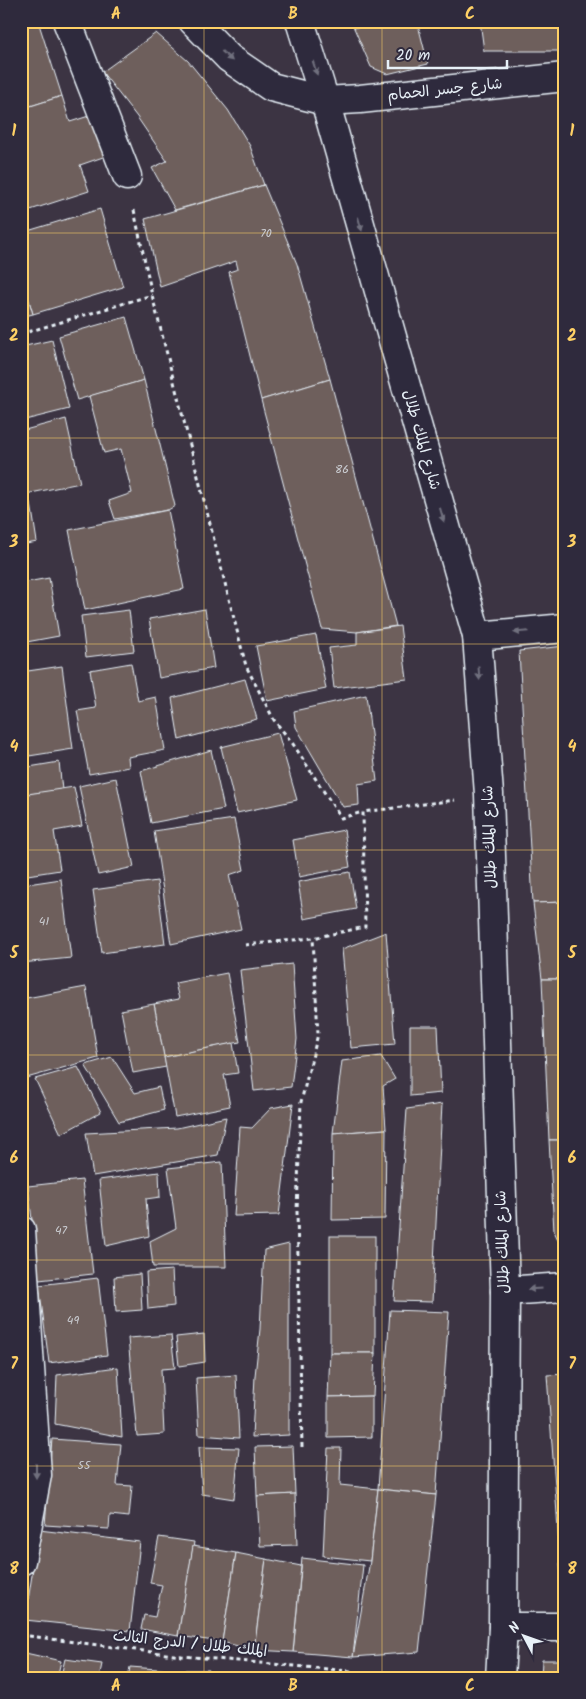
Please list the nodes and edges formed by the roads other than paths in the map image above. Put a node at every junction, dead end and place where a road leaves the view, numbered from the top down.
1 (67, 21) edge
2 (193, 21) edge
3 (300, 21) edge
4 (565, 77) edge
5 (326, 101) junction
6 (126, 176) road end
7 (565, 628) edge
8 (476, 636) junction
9 (21, 1230) edge
10 (565, 1287) edge
11 (505, 1291) junction
12 (21, 1561) edge
13 (503, 1627) junction
14 (565, 1627) edge
15 (500, 1678) edge

1 - 6 main road
2 -> 5 main road, شارع جسر الحمام
3 -> 5 main road, شارع الملك طلال
4 - 5 main road, شارع جسر الحمام
5 -> 8 main road, شارع الملك طلال
7 -> 8 main road
8 -> 11 main road, شارع الملك طلال
9 -> 12 main road
10 -> 11 main road
11 - 13 main road, شارع الملك طلال
13 - 14 main road
13 - 15 main road, شارع الملك طلال

